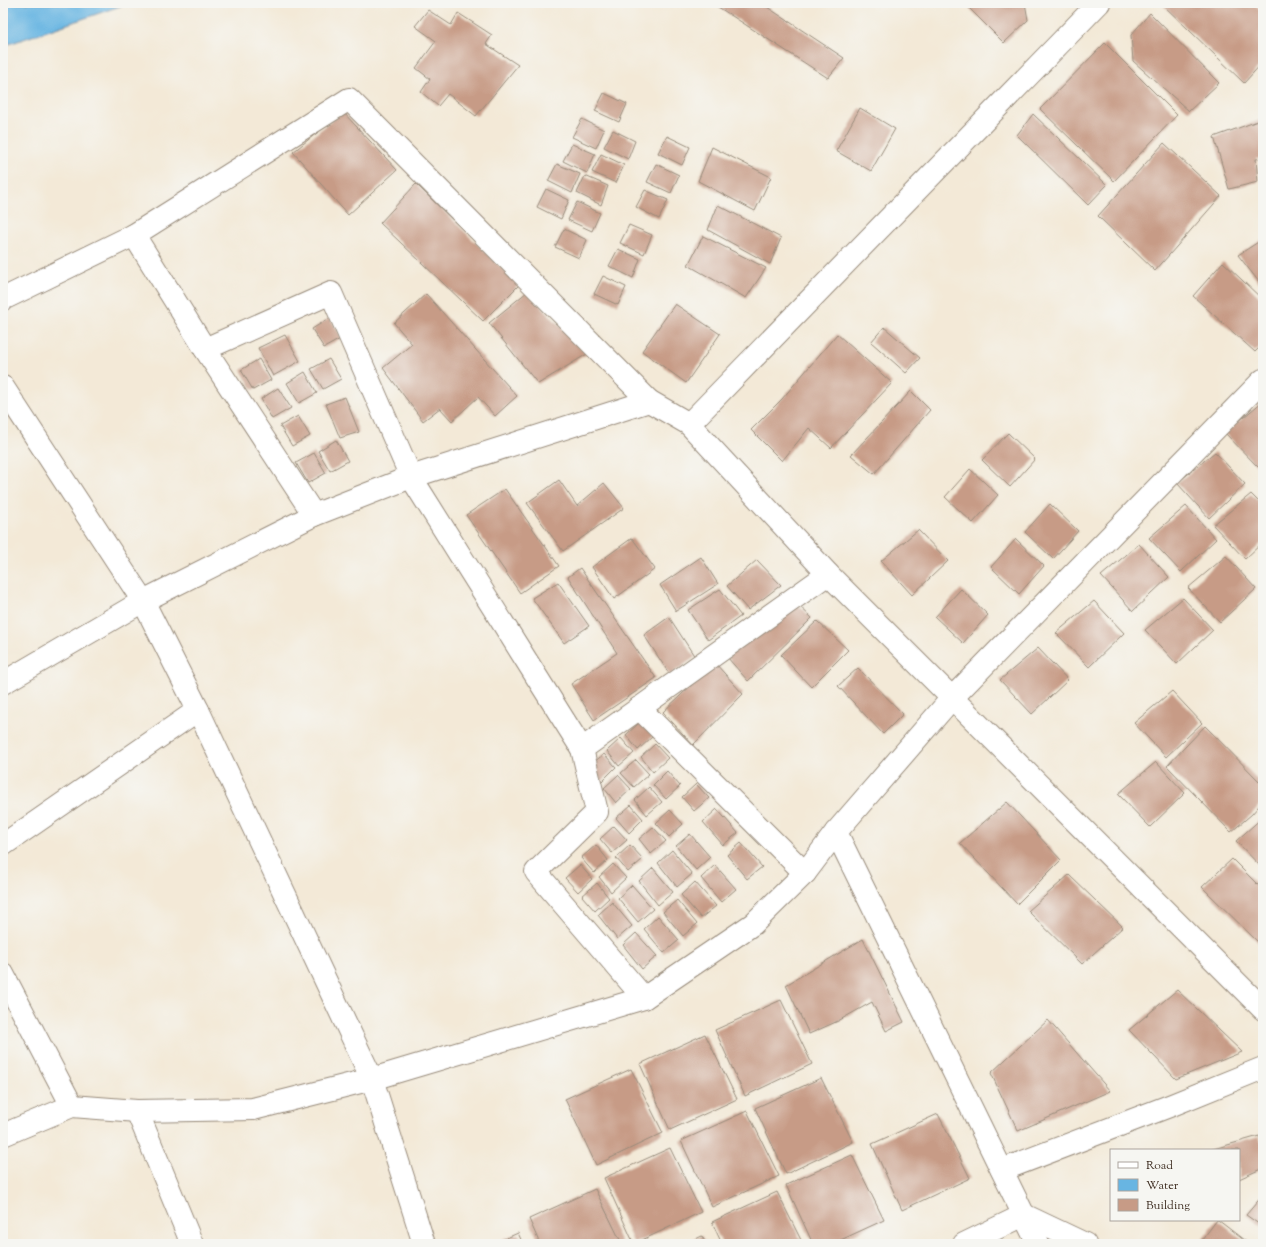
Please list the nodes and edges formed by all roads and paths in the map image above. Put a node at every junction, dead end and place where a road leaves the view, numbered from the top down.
1 (1100, 3) edge
2 (134, 235) junction
3 (3, 298) edge
4 (205, 349) junction
5 (1263, 380) edge
6 (3, 387) edge
7 (649, 401) junction
8 (689, 424) junction
9 (411, 477) junction
10 (314, 515) junction
11 (828, 574) junction
12 (143, 601) junction
13 (3, 683) edge
14 (952, 698) junction
15 (639, 708) junction
16 (198, 710) junction
17 (582, 749) junction
18 (836, 832) junction
19 (3, 845) edge
20 (805, 873) junction
21 (3, 974) edge
22 (644, 998) junction
23 (1263, 1009) edge
24 (1263, 1068) edge
25 (372, 1079) junction
26 (72, 1106) junction
27 (137, 1111) junction
28 (3, 1135) edge
29 (1002, 1170) junction
30 (1024, 1215) junction
31 (192, 1244) edge
32 (424, 1244) edge
33 (964, 1244) edge
34 (1038, 1244) edge
35 (1085, 1244) edge

1 - 8 street
2 - 3 street
2 - 4 street
2 - 7 street
4 - 9 street
4 - 10 street
5 - 14 street
6 - 12 street
7 - 8 street
7 - 9 street
8 - 11 street
9 - 10 street
9 - 17 street
10 - 12 street
11 - 14 street
11 - 15 street
12 - 13 street
12 - 16 street
14 - 18 street
14 - 23 street
15 - 17 street
15 - 20 street
16 - 19 street
16 - 25 street
17 - 22 street
18 - 20 street
18 - 29 street
20 - 22 street
21 - 26 street
22 - 25 street
24 - 29 street
25 - 27 street
25 - 32 street
26 - 27 street
26 - 28 street
27 - 31 street
29 - 30 street
30 - 33 street
30 - 34 street
30 - 35 street

